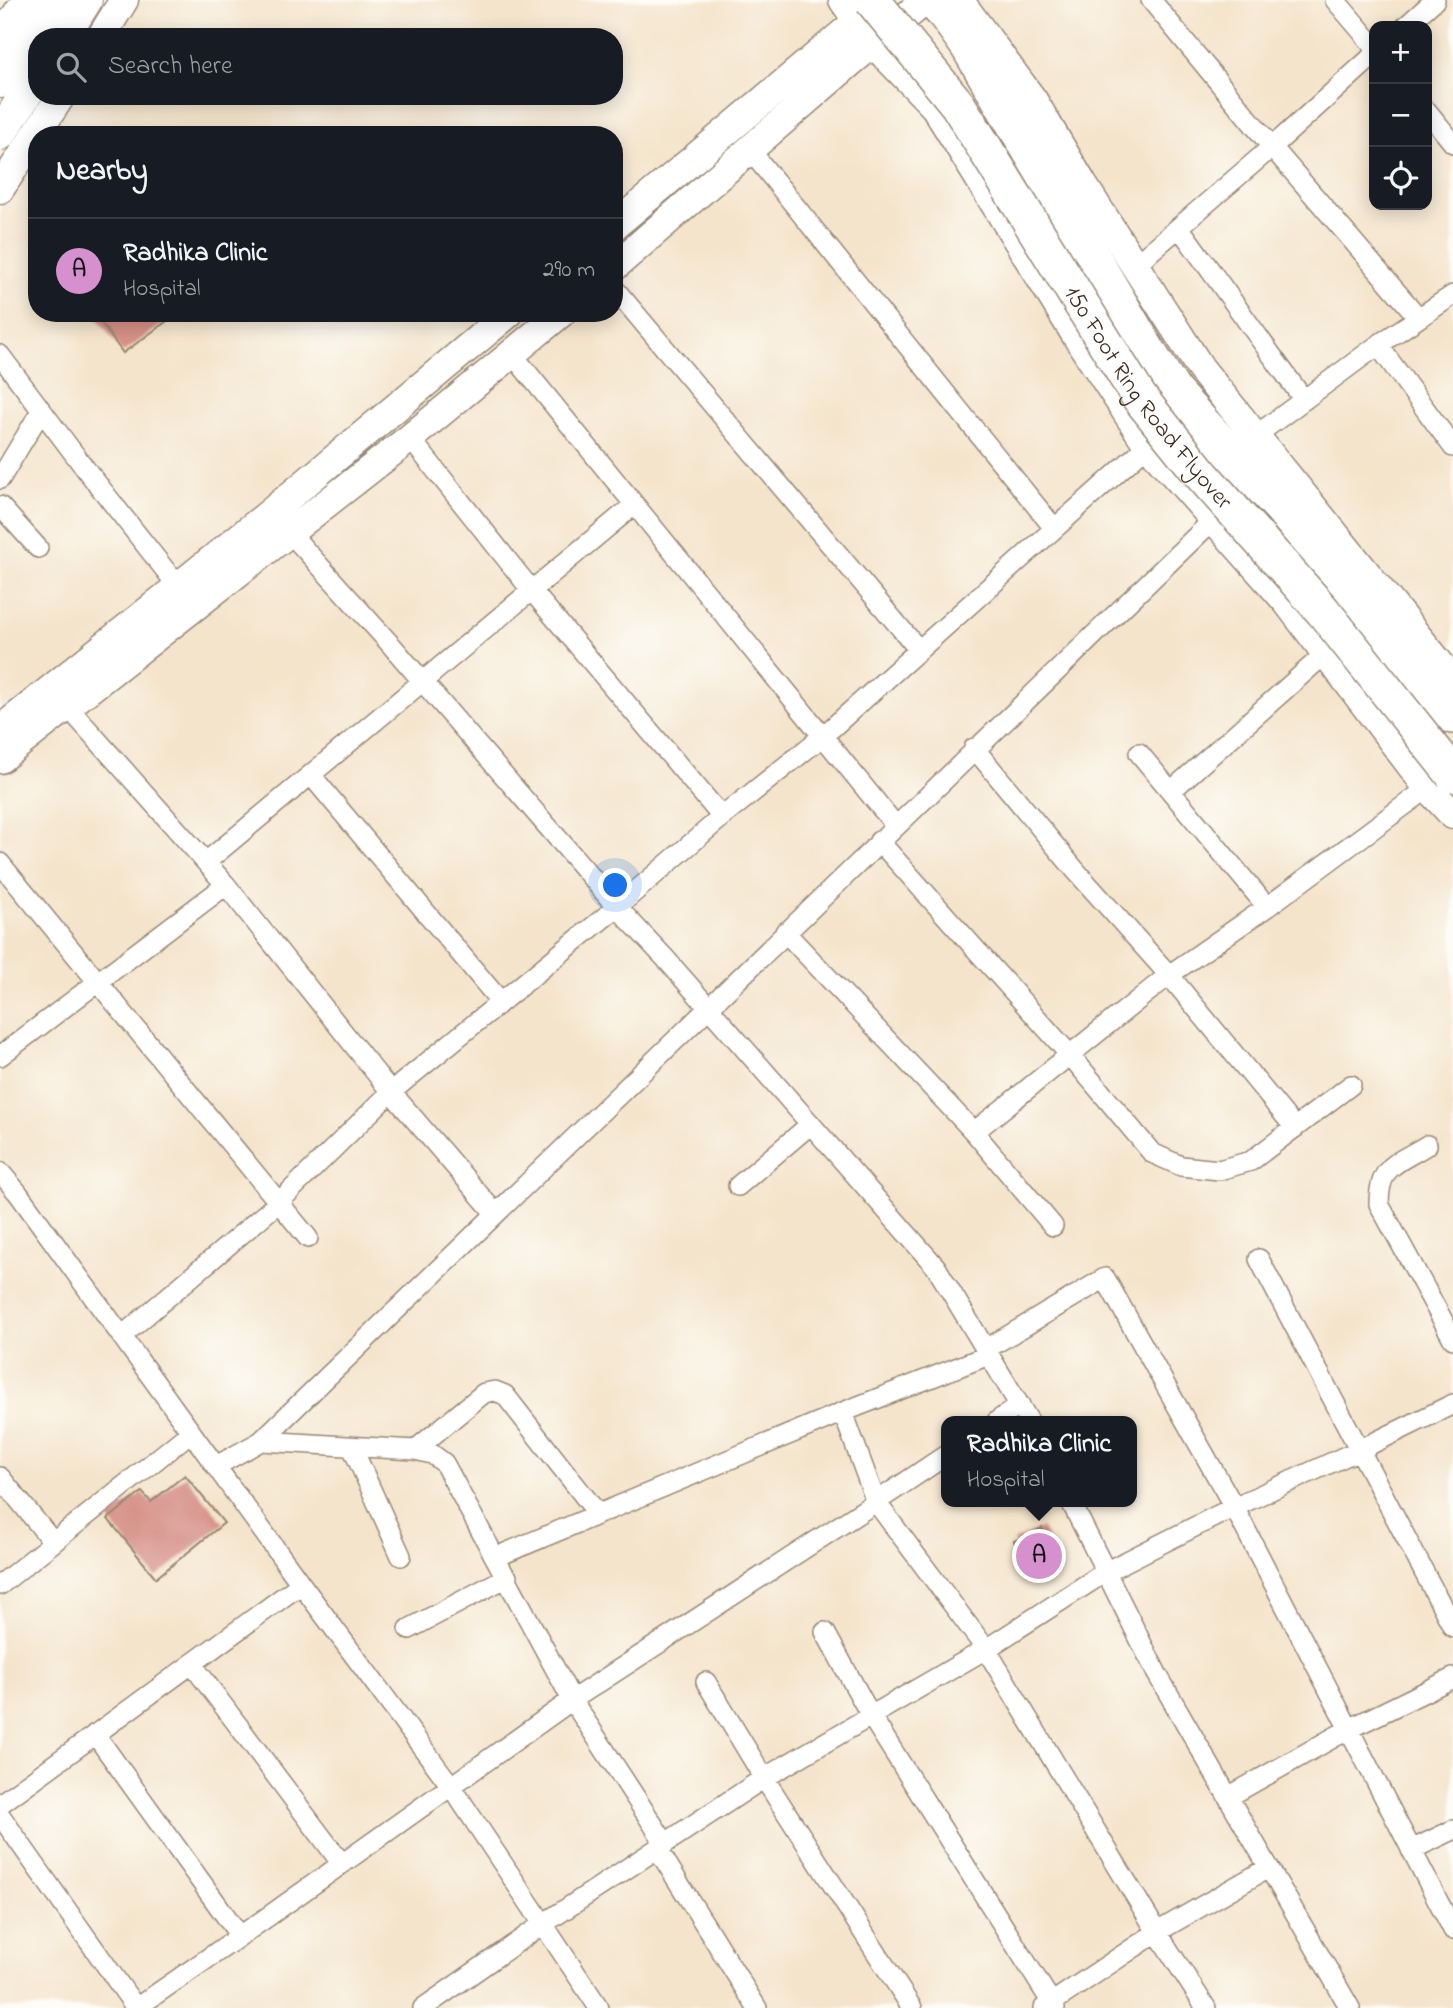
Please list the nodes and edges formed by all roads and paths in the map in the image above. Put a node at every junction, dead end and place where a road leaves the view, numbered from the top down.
1 (26, 0) edge
2 (54, 0) edge
3 (86, 0) edge
4 (124, 0) edge
5 (882, 0) edge
6 (926, 0) edge
7 (931, 0) edge
8 (959, 0) edge
9 (1151, 0) edge
10 (1335, 0) edge
11 (1435, 0) edge
12 (861, 16) edge
13 (1412, 21) edge
14 (36, 28) edge
15 (69, 28) edge
16 (107, 28) edge
17 (28, 39) edge
18 (0, 40) edge
19 (1369, 40) edge
20 (1369, 59) edge
21 (0, 82) edge
22 (28, 91) edge
23 (55, 105) edge
24 (1432, 117) edge
25 (41, 126) edge
26 (0, 134) edge
27 (1453, 143) edge
28 (28, 146) edge
29 (1272, 146) junction
30 (750, 149) junction
31 (0, 189) edge
32 (623, 218) edge
33 (1179, 227) junction
34 (623, 259) edge
35 (1135, 265) junction
36 (1453, 295) edge
37 (623, 299) edge
38 (1418, 317) junction
39 (498, 322) edge
40 (551, 322) edge
41 (1378, 345) junction
42 (0, 355) edge
43 (513, 355) junction
44 (1304, 400) junction
45 (41, 411) junction
46 (1255, 436) junction
47 (410, 438) junction
48 (1148, 445) junction
49 (1453, 447) edge
50 (0, 479) edge
51 (634, 505) junction
52 (0, 506) edge
53 (271, 512) junction
54 (1213, 520) junction
55 (1054, 528) junction
56 (290, 532) junction
57 (38, 548) dead end
58 (177, 585) junction
59 (532, 591) junction
60 (919, 650) junction
61 (1326, 653) junction
62 (1453, 680) edge
63 (423, 683) junction
64 (68, 707) junction
65 (1453, 716) edge
66 (0, 730) edge
67 (823, 736) junction
68 (974, 748) junction
69 (1139, 753) dead end
70 (0, 759) edge
71 (311, 775) junction
72 (1440, 781) edge
73 (1171, 791) junction
74 (1453, 815) edge
75 (722, 817) junction
76 (895, 825) junction
77 (879, 841) junction
78 (206, 862) junction
79 (0, 863) edge
80 (226, 885) junction
81 (617, 907) junction
82 (1267, 907) junction
83 (785, 932) junction
84 (1169, 975) junction
85 (97, 982) junction
86 (500, 1001) junction
87 (708, 1007) junction
88 (1070, 1055) junction
89 (0, 1056) edge
90 (1351, 1085) dead end
91 (391, 1092) junction
92 (811, 1125) junction
93 (1295, 1128) junction
94 (974, 1132) junction
95 (1427, 1145) dead end
96 (0, 1172) edge
97 (738, 1186) dead end
98 (279, 1202) junction
99 (495, 1213) junction
100 (1053, 1226) dead end
101 (308, 1237) dead end
102 (1259, 1259) dead end
103 (122, 1336) junction
104 (1453, 1339) edge
105 (988, 1352) junction
106 (1453, 1404) edge
107 (843, 1412) junction
108 (1024, 1413) edge
109 (191, 1432) junction
110 (261, 1440) junction
111 (352, 1447) junction
112 (415, 1450) junction
113 (1359, 1450) junction
114 (941, 1458) edge
115 (216, 1466) junction
116 (0, 1477) edge
117 (876, 1502) junction
118 (1074, 1507) edge
119 (1234, 1507) junction
120 (598, 1514) junction
121 (53, 1542) junction
122 (401, 1556) dead end
123 (496, 1557) junction
124 (1107, 1570) junction
125 (507, 1577) junction
126 (301, 1584) junction
127 (0, 1585) edge
128 (1453, 1628) edge
129 (409, 1629) dead end
130 (824, 1632) dead end
131 (985, 1649) junction
132 (192, 1664) junction
133 (1453, 1678) edge
134 (706, 1682) dead end
135 (572, 1699) junction
136 (871, 1716) junction
137 (1348, 1730) junction
138 (95, 1734) junction
139 (764, 1778) junction
140 (451, 1786) junction
141 (1228, 1797) junction
142 (0, 1804) edge
143 (0, 1815) edge
144 (1453, 1830) edge
145 (661, 1846) junction
146 (1411, 1850) junction
147 (342, 1864) junction
148 (1268, 1868) junction
149 (543, 1924) junction
150 (1453, 1930) edge
151 (1157, 1932) junction
152 (240, 1936) junction
153 (1051, 2006) edge
154 (136, 2008) edge
155 (423, 2008) edge
156 (599, 2008) edge
157 (757, 2008) edge
158 (912, 2008) edge
159 (1206, 2008) edge
160 (1350, 2008) edge

1 - 18 street
2 - 14 main road
3 - 15 main road
4 - 16 street
5 - 12 street
6 - 12 street
7 - 65 highway, 150 Foot Ring Road Flyover
8 - 35 street
9 - 29 street
10 - 19 street
11 - 13 street
12 - 30 street
12 - 32 street
12 - 48 street
12 - 72 highway, 150 Foot Ring Road Flyover, bridge
17 - 21 main road
20 - 29 street
22 - 26 main road
23 - 25 street
24 - 27 street
28 - 31 street
29 - 33 street
29 - 38 street
30 - 34 street
30 - 55 street
33 - 35 street
33 - 44 street
35 - 46 street
36 - 38 street
37 - 60 street
38 - 41 street
39 - 53 street
40 - 43 street
41 - 44 street
41 - 49 street
42 - 45 street
43 - 47 street
43 - 51 street
44 - 46 street
45 - 50 street
45 - 58 street
46 - 62 street
47 - 56 street
47 - 59 street
48 - 54 street
48 - 55 street
51 - 59 street
51 - 67 street
52 - 57 street
53 - 56 street
53 - 58 street
54 - 61 street
54 - 68 street
55 - 60 street
56 - 63 street
56 - 64 street
58 - 66 street
59 - 63 street
59 - 75 street
60 - 67 street
61 - 72 street
61 - 73 street
63 - 71 street
63 - 81 street
64 - 70 street
64 - 78 street
67 - 75 street
67 - 76 street
68 - 76 street
68 - 84 street
69 - 73 street
71 - 78 street
71 - 86 street
72 - 74 street
72 - 82 street
73 - 82 street
75 - 81 street
76 - 77 street
77 - 83 street
77 - 88 street
78 - 80 street
79 - 85 street
80 - 85 street
80 - 91 street
81 - 86 street
81 - 87 street
82 - 84 street
83 - 87 street
83 - 94 street
84 - 88 street
84 - 93 street
85 - 89 street
85 - 98 street
86 - 91 street
87 - 92 street
87 - 99 street
88 - 93 street
88 - 94 street
90 - 93 street
91 - 98 street
91 - 99 street
92 - 97 street
92 - 105 street
94 - 100 street
95 - 104 street
96 - 103 street
98 - 101 street
98 - 103 street
99 - 110 street
102 - 113 street
103 - 109 street
105 - 107 street
105 - 108 street
105 - 119 street
106 - 113 street
107 - 117 street
107 - 120 street
109 - 115 street
109 - 121 street
110 - 111 street
110 - 115 street
111 - 112 street
111 - 122 street
112 - 120 street
112 - 123 street
113 - 119 street
113 - 128 street
114 - 117 street
115 - 126 street
116 - 121 street
117 - 131 street
117 - 135 street
118 - 124 street
119 - 124 street
119 - 137 street
120 - 123 street
121 - 127 street
123 - 125 street
124 - 131 street
124 - 141 street
125 - 129 street
125 - 135 street
126 - 132 street
126 - 140 street
130 - 136 street
131 - 136 street
131 - 151 street
132 - 138 street
132 - 147 street
133 - 137 street
134 - 139 street
135 - 140 street
135 - 145 street
136 - 139 street
136 - 153 street
137 - 141 street
137 - 146 street
138 - 142 street
138 - 152 street
139 - 145 street
139 - 158 street
140 - 147 street
140 - 149 street
141 - 148 street
143 - 154 street
144 - 146 street
145 - 149 street
145 - 157 street
146 - 150 street
147 - 152 street
148 - 151 street
148 - 160 street
149 - 155 street
149 - 156 street
151 - 153 street
151 - 159 street
152 - 154 street

